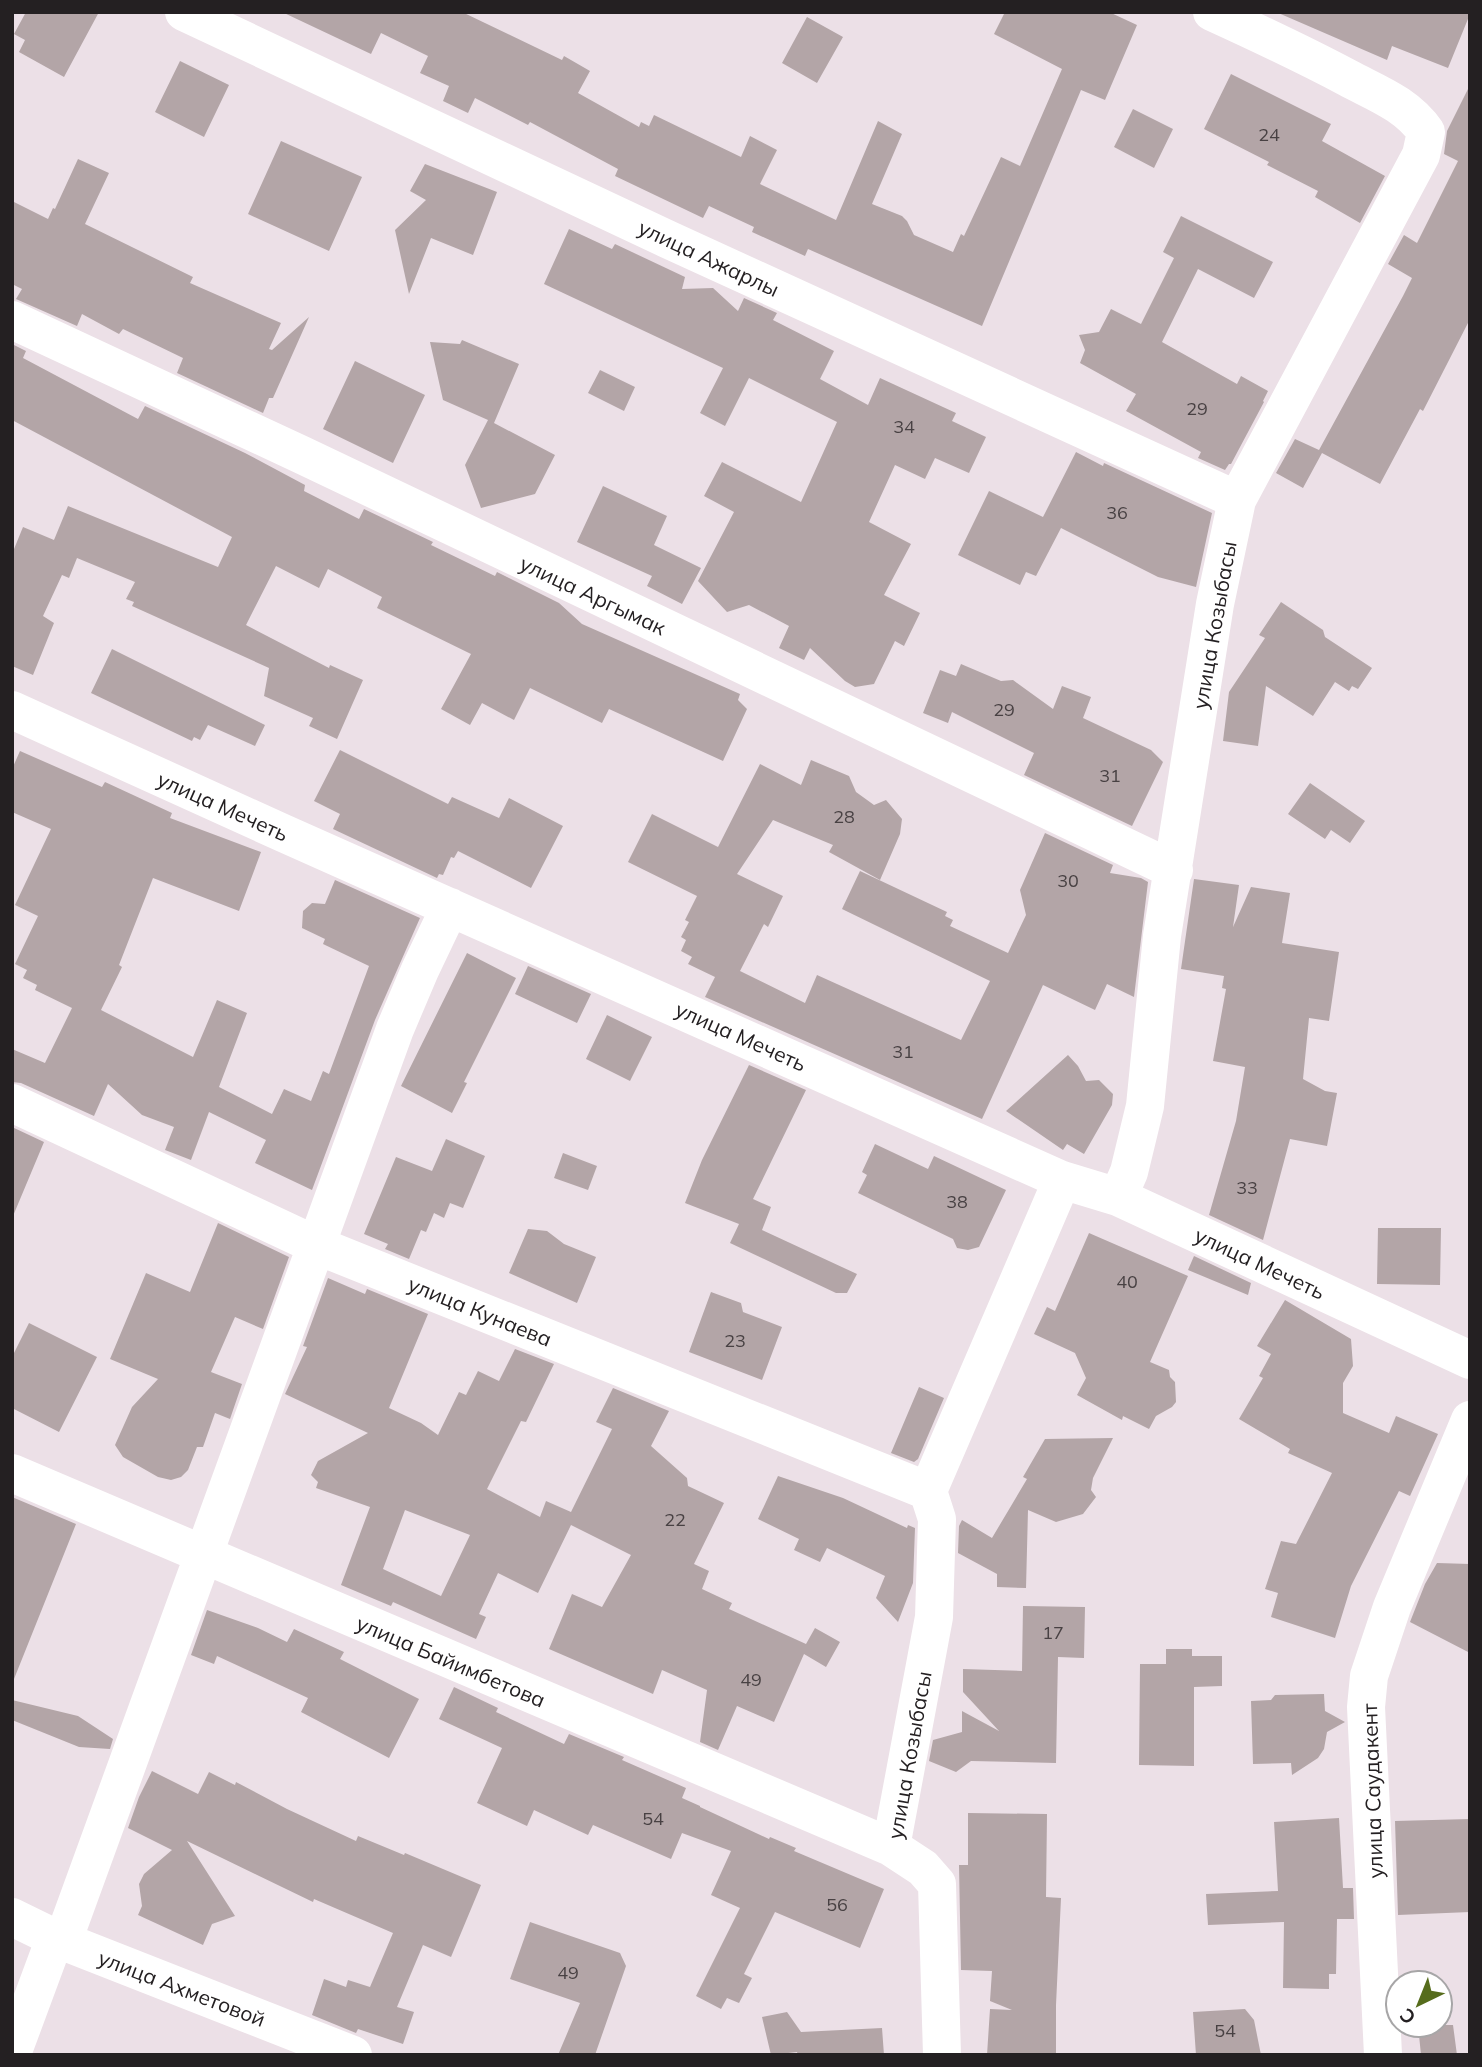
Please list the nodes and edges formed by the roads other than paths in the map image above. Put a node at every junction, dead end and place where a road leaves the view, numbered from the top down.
1 (184, 12) edge
2 (1212, 12) edge
3 (12, 320) edge
4 (1237, 500) junction
5 (12, 710) edge
6 (1174, 870) junction
7 (450, 907) junction
8 (12, 1103) edge
9 (1062, 1180) junction
10 (1118, 1197) junction
11 (318, 1246) junction
12 (1470, 1360) edge
13 (1470, 1420) edge
14 (12, 1473) edge
15 (933, 1505) junction
16 (202, 1555) junction
17 (891, 1847) junction
18 (12, 1917) edge
19 (59, 1939) junction
20 (12, 2054) edge
21 (353, 2055) edge
22 (942, 2055) edge
23 (1383, 2055) edge

1 - 4 street, улица Ажарлы
2 - 4 street, улица Козыбасы
3 - 6 street, улица Аргымак
4 - 6 street, улица Козыбасы
5 - 7 street, улица Мечеть
6 - 10 street, улица Козыбасы
7 - 9 street, улица Мечеть
7 - 11 street
8 - 11 street, улица Кунаева
9 - 10 street, улица Мечеть
9 - 15 street, улица Козыбасы
10 - 12 street, улица Мечеть
11 - 15 street, улица Кунаева
11 - 16 street
13 - 23 street, улица Саудакент
14 - 16 street, улица Байимбетова
15 - 17 street, улица Козыбасы
16 - 17 street, улица Байимбетова
16 - 19 street
17 - 22 street, улица Козыбасы
18 - 19 street, улица Ахметовой
19 - 20 street
19 - 21 street, улица Ахметовой

